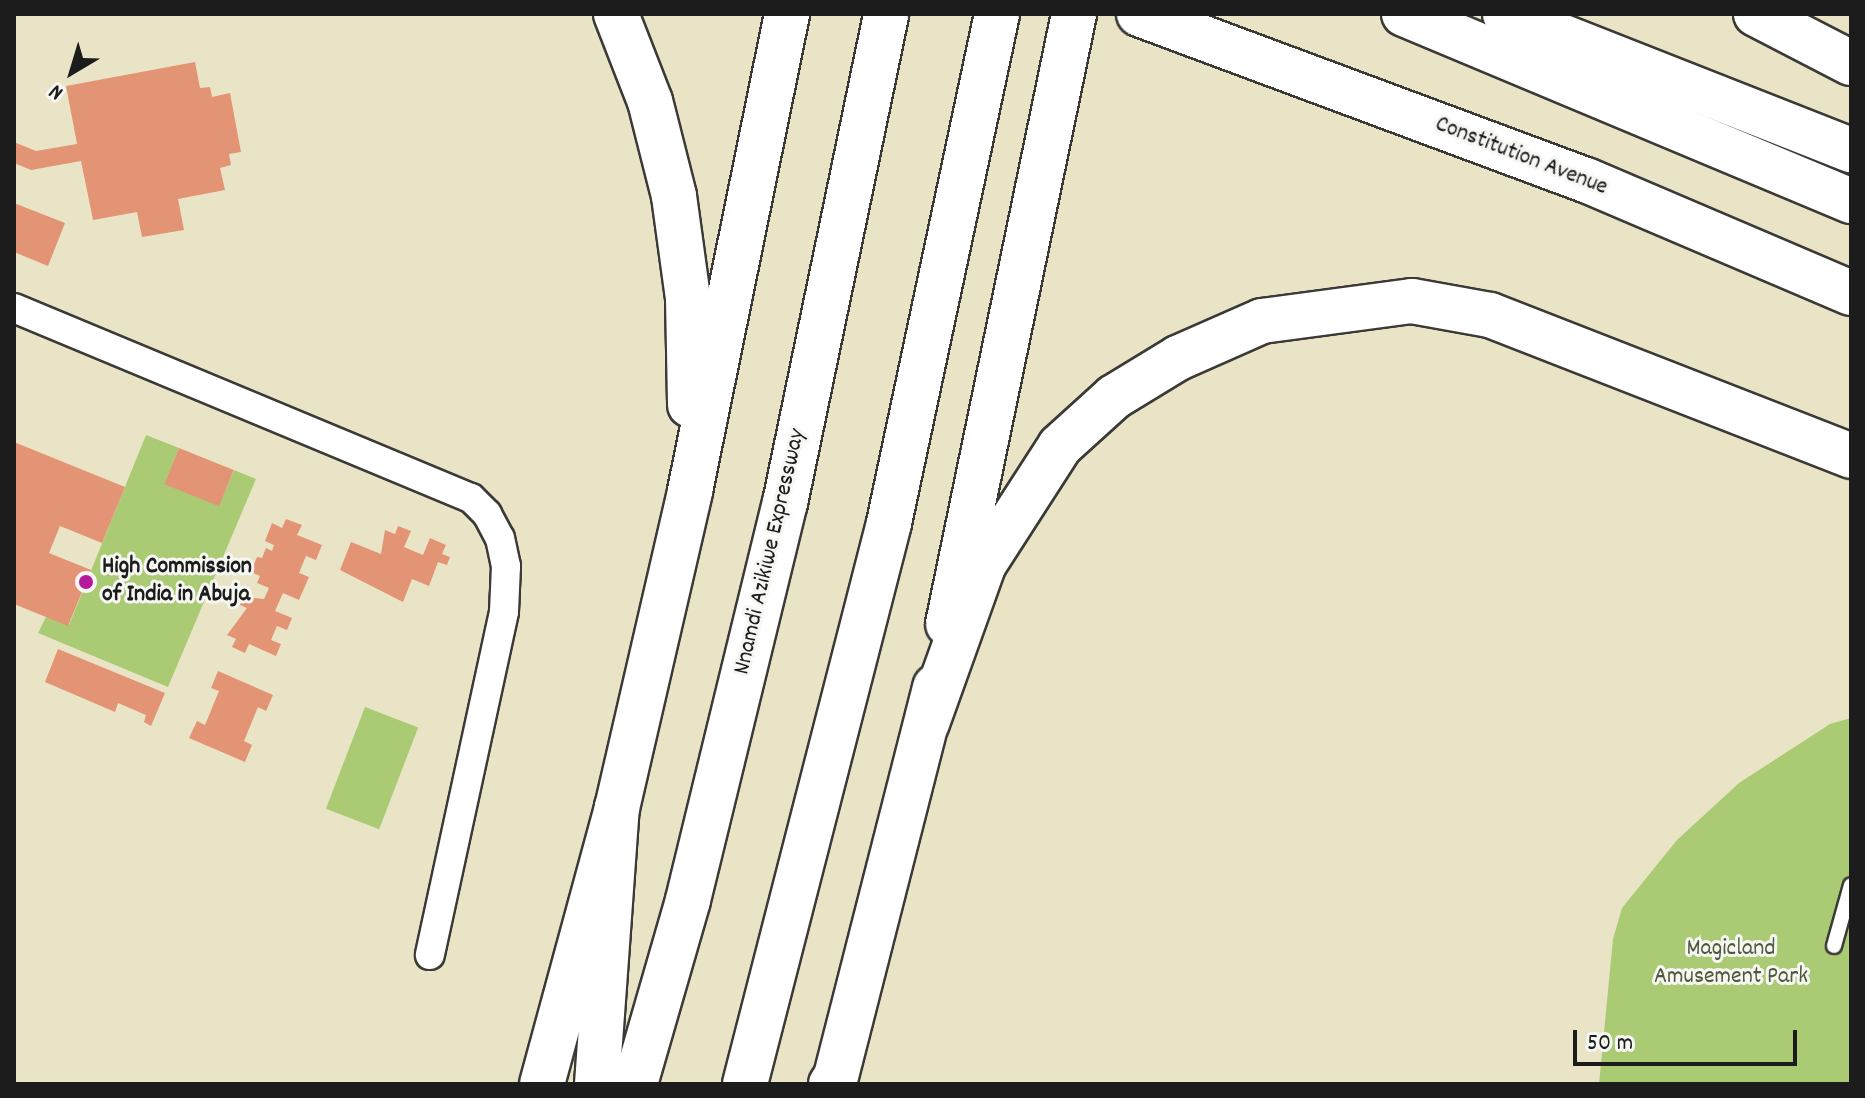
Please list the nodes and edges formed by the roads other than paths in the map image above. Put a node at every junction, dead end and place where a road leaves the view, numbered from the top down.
1 (616, 14) edge
2 (787, 14) edge
3 (886, 14) edge
4 (997, 14) edge
5 (1074, 14) edge
6 (1139, 14) edge
7 (1404, 14) edge
8 (1505, 14) edge
9 (1756, 14) edge
10 (1851, 63) edge
11 (1851, 150) edge
12 (1851, 201) edge
13 (1851, 293) edge
14 (14, 308) edge
15 (1851, 456) edge
16 (690, 491) junction
17 (927, 723) junction
18 (617, 808) junction
19 (1851, 885) edge
20 (1834, 946) dead end
21 (430, 955) dead end
22 (833, 1082) edge
23 (542, 1084) edge
24 (597, 1084) edge
25 (635, 1084) edge
26 (745, 1084) edge

1 - 16 highway
2 - 16 highway
3 - 25 highway, Nnamdi Azikiwe Expressway
4 - 26 highway
5 - 17 highway
6 - 13 highway, Constitution Avenue
7 - 12 highway
8 - 11 highway
9 - 10 highway
14 - 21 street
15 - 17 highway
16 - 18 highway
17 - 22 highway
18 - 23 highway
18 - 24 highway
19 - 20 lane

